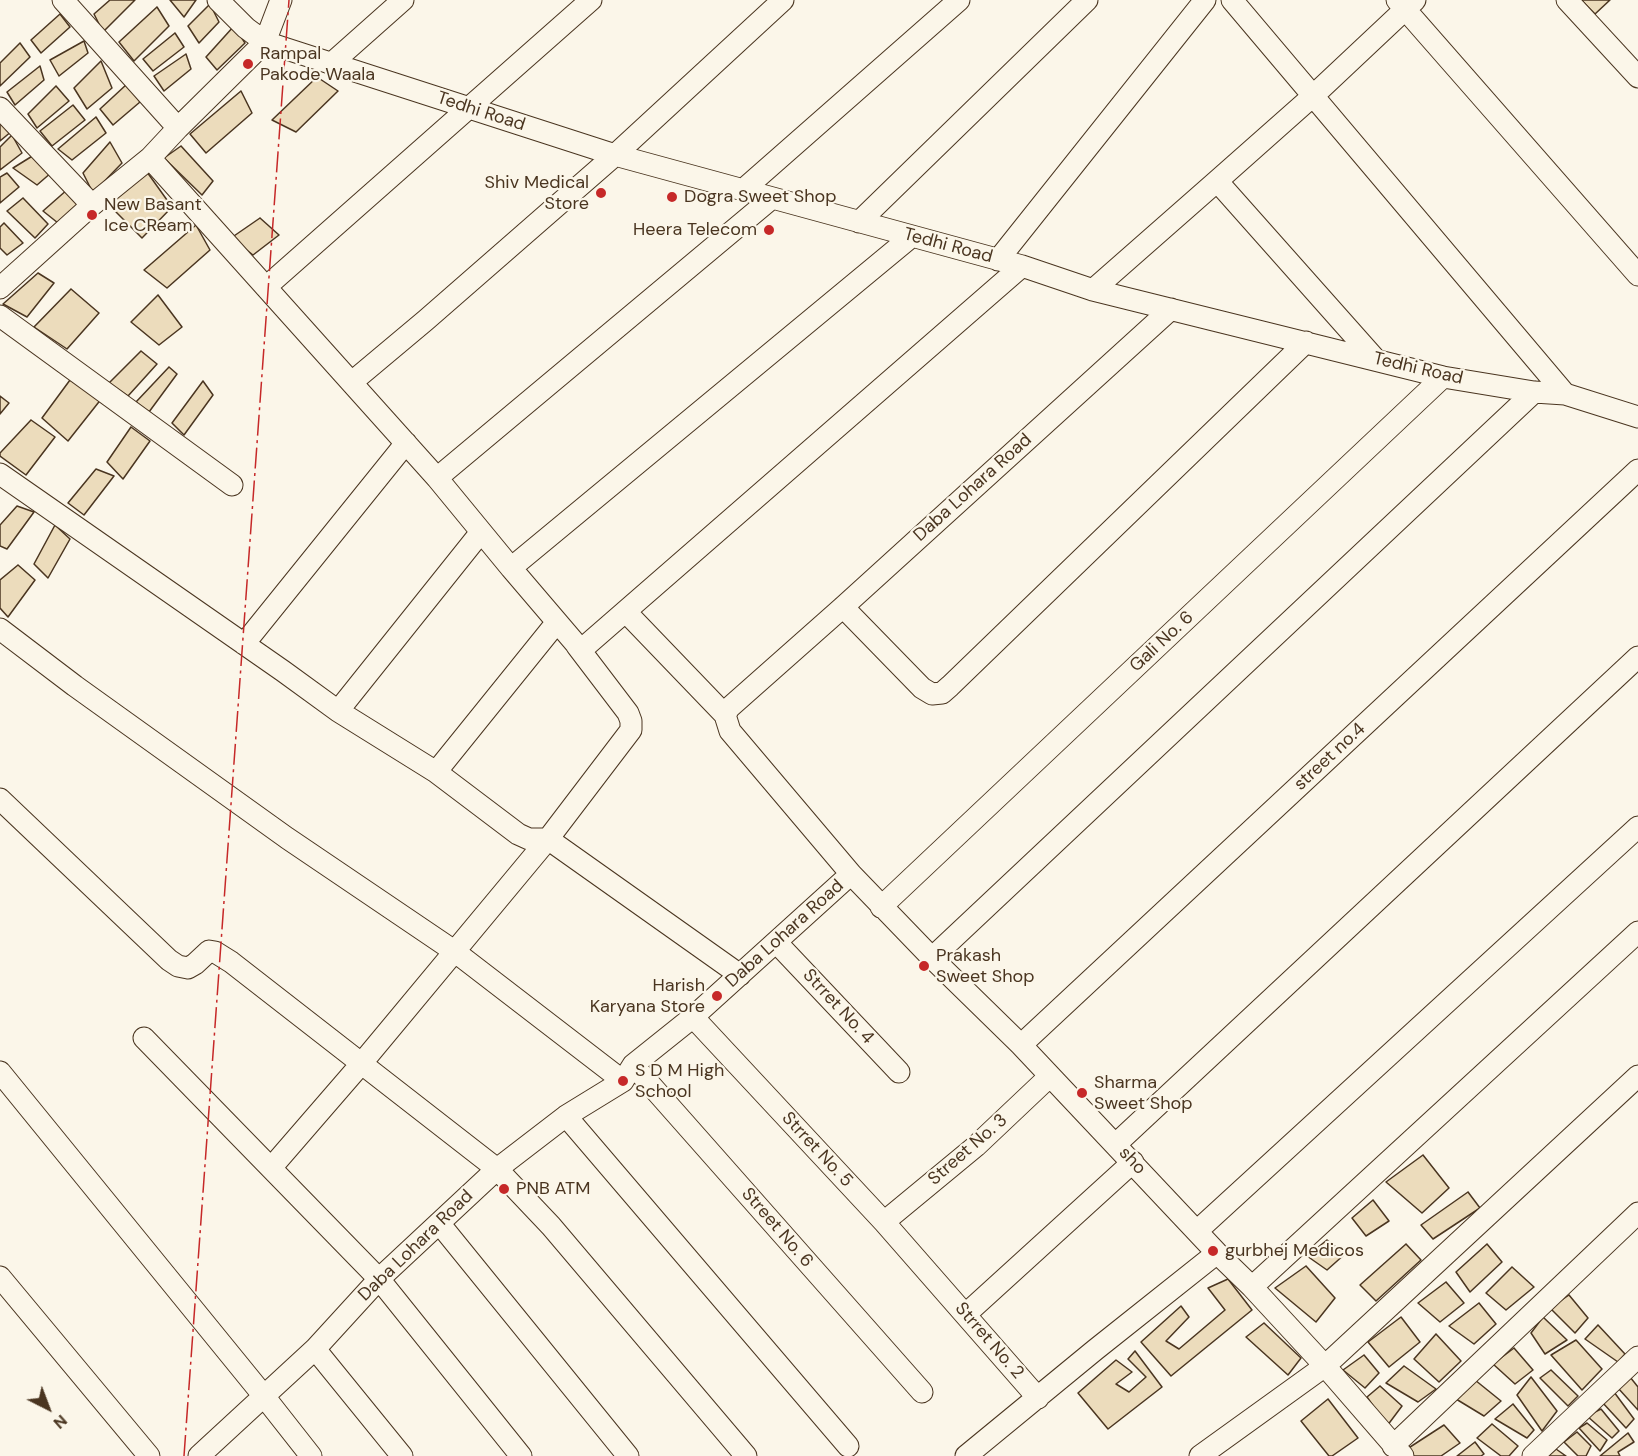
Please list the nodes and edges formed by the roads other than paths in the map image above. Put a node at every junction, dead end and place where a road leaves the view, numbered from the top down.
1 (63, 0) edge
2 (218, 0) edge
3 (281, 0) edge
4 (403, 0) edge
5 (591, 0) edge
6 (783, 0) edge
7 (958, 0) edge
8 (1087, 0) edge
9 (1205, 0) edge
10 (1232, 0) edge
11 (1567, 0) edge
12 (1405, 3) edge
13 (265, 42) junction
14 (332, 63) junction
15 (1638, 77) edge
16 (1314, 95) junction
17 (0, 108) edge
18 (469, 108) junction
19 (178, 128) junction
20 (615, 155) junction
21 (150, 158) junction
22 (1217, 182) junction
23 (743, 190) junction
24 (772, 198) junction
25 (92, 206) junction
26 (859, 222) junction
27 (911, 237) junction
28 (998, 260) junction
29 (1022, 266) junction
30 (1638, 275) edge
31 (266, 287) junction
32 (0, 288) edge
33 (1093, 290) junction
34 (1171, 309) junction
35 (0, 316) edge
36 (1306, 342) junction
37 (1376, 360) junction
38 (1443, 377) junction
39 (352, 382) junction
40 (1534, 392) junction
41 (1565, 394) junction
42 (1638, 417) edge
43 (406, 443) junction
44 (1638, 470) edge
45 (0, 474) edge
46 (437, 478) junction
47 (232, 485) dead end
48 (481, 532) junction
49 (511, 568) junction
50 (843, 607) junction
51 (626, 612) junction
52 (557, 622) junction
53 (0, 629) edge
54 (244, 644) junction
55 (577, 646) junction
56 (1638, 657) edge
57 (338, 711) junction
58 (725, 715) junction
59 (436, 772) junction
60 (3, 807) edge
61 (1638, 827) edge
62 (548, 839) junction
63 (851, 874) junction
64 (881, 907) junction
65 (1638, 932) edge
66 (776, 942) junction
67 (453, 951) junction
68 (932, 958) junction
69 (740, 975) junction
70 (693, 1017) junction
71 (144, 1038) dead end
72 (1021, 1044) junction
73 (361, 1064) junction
74 (0, 1072) edge
75 (899, 1072) dead end
76 (628, 1073) junction
77 (1050, 1076) junction
78 (1638, 1076) edge
79 (566, 1116) junction
80 (1116, 1144) junction
81 (1133, 1162) junction
82 (271, 1168) junction
83 (497, 1169) junction
84 (1638, 1213) edge
85 (884, 1222) junction
86 (438, 1223) junction
87 (1197, 1231) junction
88 (1217, 1253) junction
89 (0, 1277) edge
90 (379, 1279) junction
91 (940, 1284) joint
92 (1252, 1287) junction
93 (966, 1314) junction
94 (315, 1349) junction
95 (1638, 1356) edge
96 (1325, 1366) junction
97 (922, 1392) dead end
98 (263, 1395) junction
99 (1038, 1398) junction
100 (848, 1446) dead end
101 (1398, 1451) edge
102 (149, 1456) edge
103 (199, 1456) edge
104 (311, 1456) edge
105 (402, 1456) edge
106 (521, 1456) edge
107 (628, 1456) edge
108 (746, 1456) edge
109 (966, 1456) edge
110 (1200, 1456) edge
111 (1533, 1456) edge

1 - 19 street
2 - 13 street
3 - 13 street
4 - 14 street
5 - 18 street
6 - 20 street
7 - 23 street
8 - 26 street
9 - 28 street
10 - 16 street
11 - 15 street
12 - 16 street
12 - 30 street
13 - 14 street, Tedhi Road
13 - 19 street
14 - 18 street, Tedhi Road
16 - 22 street
16 - 41 street
17 - 25 street
18 - 20 street, Tedhi Road
18 - 31 street
19 - 21 street
20 - 23 street, Tedhi Road
20 - 39 street
21 - 25 street
21 - 31 street
22 - 33 street
22 - 37 street
23 - 24 street, Tedhi Road
24 - 26 street, Tedhi Road
24 - 46 street
25 - 32 street
26 - 27 street, Tedhi Road
27 - 28 street, Tedhi Road
27 - 49 street
28 - 29 street, Tedhi Road
29 - 33 street, Tedhi Road
29 - 51 street
31 - 39 street
33 - 34 street, Tedhi Road
34 - 36 street, Tedhi Road
34 - 50 street, Daba Lohara Road
35 - 47 street
36 - 37 street, Tedhi Road
36 - 50 street
37 - 38 street, Tedhi Road
38 - 40 street, Tedhi Road
38 - 64 street, Gali No. 6
39 - 43 street
40 - 41 street, Tedhi Road
40 - 68 street
41 - 42 street, Tedhi Road
43 - 46 street
43 - 54 street
44 - 72 street, street no.4
45 - 54 street
46 - 48 street
48 - 49 street
48 - 57 street
49 - 52 street
50 - 58 street, Daba Lohara Road
51 - 55 street
51 - 58 street
52 - 55 street
52 - 59 street
53 - 67 street, Street No. 6
54 - 57 street
55 - 62 street
56 - 80 street
57 - 59 street
58 - 63 street, Daba Lohara Road
59 - 62 street
60 - 73 street
61 - 87 street
62 - 67 street
62 - 69 street
63 - 64 street, sho
63 - 66 street, Daba Lohara Road
64 - 68 street, sho
65 - 92 street
66 - 69 street, Daba Lohara Road
66 - 75 street, Strret No. 4
67 - 73 street
67 - 76 street, Street No. 6
68 - 72 street, sho
69 - 70 street, Daba Lohara Road
70 - 76 street, Daba Lohara Road
70 - 85 street, Strret No. 5
71 - 82 street
72 - 77 street, sho
73 - 82 street
73 - 83 street
74 - 98 street
76 - 79 street, Daba Lohara Road
76 - 97 street, Street No. 6
77 - 80 street, sho
77 - 85 street, Street No. 3
78 - 96 street
79 - 83 street, Daba Lohara Road
79 - 100 street
80 - 81 street, sho
81 - 87 street, sho
81 - 93 street
82 - 90 street
83 - 86 street, Daba Lohara Road
83 - 108 street
84 - 101 street
85 - 91 street, Strret No. 5
86 - 90 street, Daba Lohara Road
86 - 107 street
87 - 88 street, sho
88 - 92 street, sho
88 - 99 street
89 - 102 street
90 - 94 street, Daba Lohara Road
90 - 106 street
91 - 93 street, Strret No. 2
92 - 96 street, sho
93 - 99 street, Strret No. 2
94 - 98 street, Daba Lohara Road
94 - 105 street
95 - 111 street
96 - 101 street, sho
96 - 110 street
98 - 103 street, Daba Lohara Road
98 - 104 street
99 - 109 street

